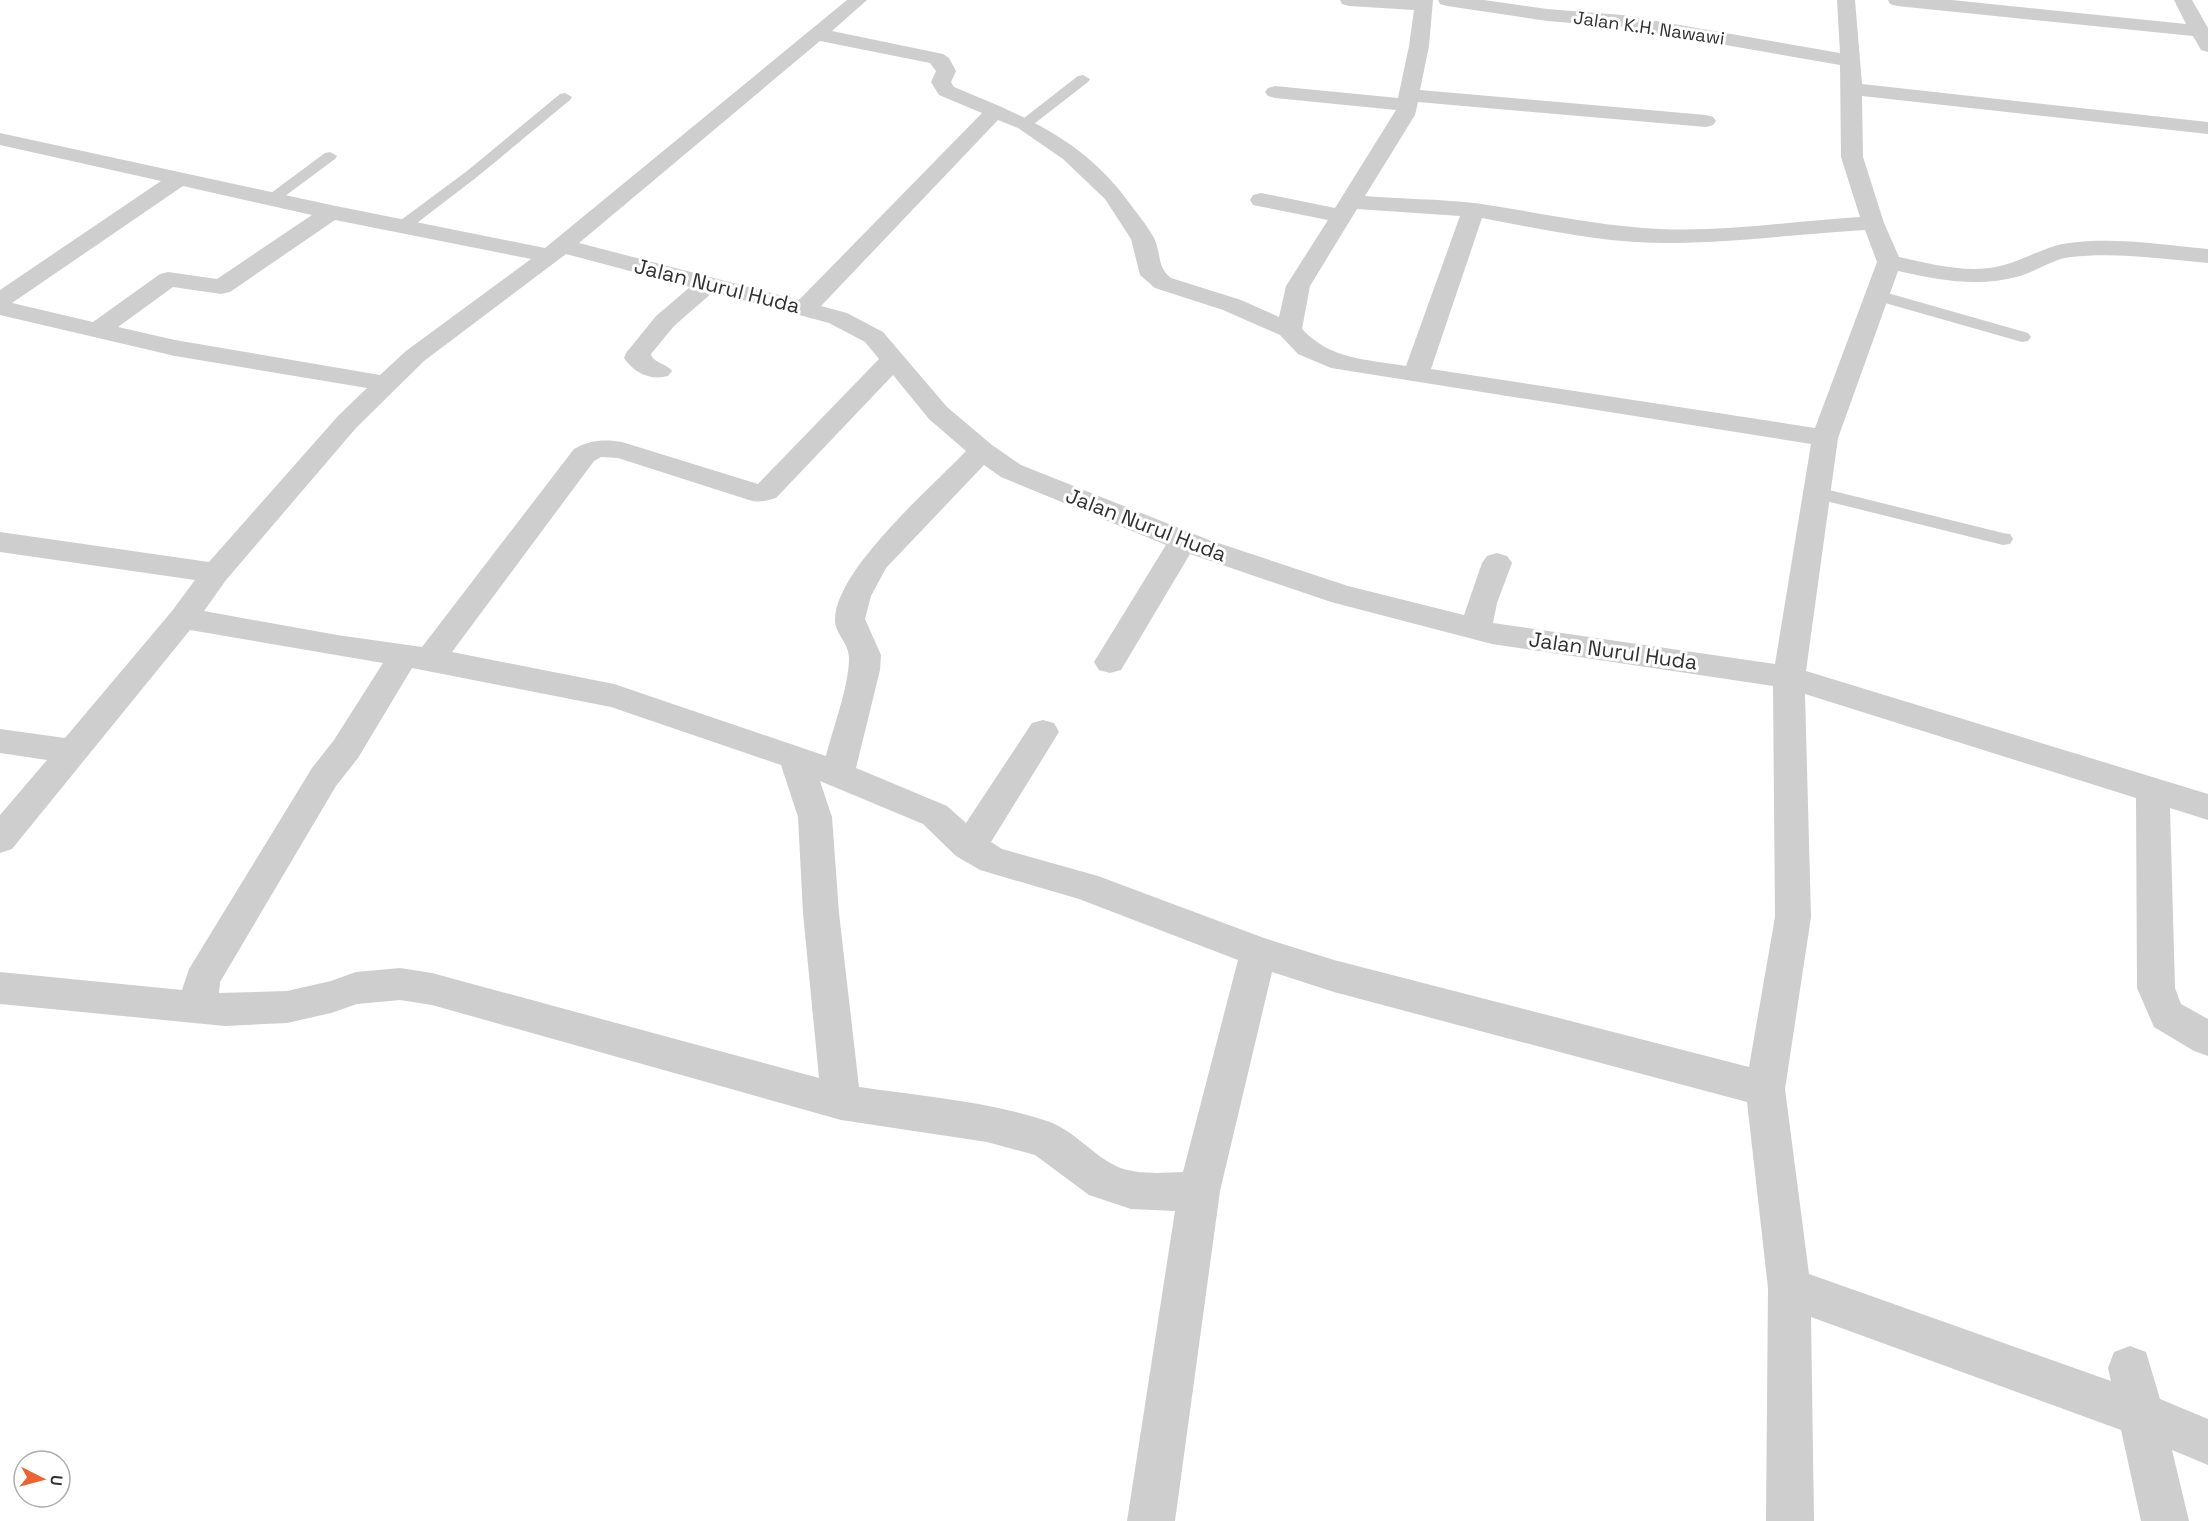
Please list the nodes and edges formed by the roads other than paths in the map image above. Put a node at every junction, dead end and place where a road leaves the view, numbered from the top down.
1 (858, 0) edge
2 (1349, 0) edge
3 (1447, 0) edge
4 (1846, 0) edge
5 (1897, 0) edge
6 (2182, 0) edge
7 (1424, 3) edge
8 (816, 34) junction
9 (2204, 38) edge
10 (1851, 61) junction
11 (1083, 79) dead end
12 (1852, 90) junction
13 (1275, 92) dead end
14 (565, 97) dead end
15 (1407, 100) junction
16 (994, 113) junction
17 (1706, 121) dead end
18 (1025, 124) junction
19 (2208, 128) edge
20 (0, 139) edge
21 (330, 156) dead end
22 (178, 179) junction
23 (272, 199) junction
24 (1261, 200) dead end
25 (1346, 209) junction
26 (1473, 210) junction
27 (331, 212) junction
28 (1873, 223) junction
29 (403, 226) junction
30 (557, 251) junction
31 (2208, 256) edge
32 (1889, 262) junction
33 (708, 284) junction
34 (1877, 295) junction
35 (0, 301) edge
36 (0, 308) edge
37 (805, 308) junction
38 (98, 330) junction
39 (1288, 330) junction
40 (2022, 337) dead end
41 (894, 359) junction
42 (659, 371) dead end
43 (1416, 375) junction
44 (386, 384) junction
45 (1825, 438) junction
46 (982, 451) junction
47 (1817, 493) junction
48 (2003, 539) dead end
49 (1183, 541) junction
50 (0, 542) edge
51 (1497, 563) dead end
52 (216, 573) junction
53 (183, 618) junction
54 (1477, 629) junction
55 (416, 658) junction
56 (1110, 662) dead end
57 (1789, 677) junction
58 (1043, 732) dead end
59 (0, 741) edge
60 (74, 751) junction
61 (795, 758) junction
62 (838, 774) junction
63 (2152, 790) junction
64 (2208, 807) edge
65 (0, 839) edge
66 (968, 846) junction
67 (1258, 952) junction
68 (0, 988) edge
69 (198, 1008) junction
70 (2208, 1039) edge
71 (1765, 1089) junction
72 (841, 1102) junction
73 (1198, 1191) junction
74 (1789, 1288) junction
75 (2130, 1368) dead end
76 (2140, 1414) junction
77 (2208, 1442) edge
78 (1152, 1521) edge
79 (1790, 1521) edge
80 (2165, 1521) edge

1 - 8 street
2 - 7 street
3 - 10 street, Jalan K.H. Nawawi
4 - 10 street
5 - 9 street
6 - 9 street
7 - 15 street
8 - 16 street
8 - 30 street
10 - 12 street
11 - 18 lane
12 - 19 street
12 - 28 street
13 - 15 street
14 - 29 lane
15 - 17 street
15 - 25 street
16 - 18 street
16 - 37 street
18 - 39 street
20 - 22 street, Jalan Nurul Huda
21 - 23 lane
22 - 23 street, Jalan Nurul Huda
22 - 35 street
23 - 27 street, Jalan Nurul Huda
24 - 25 street
25 - 26 street
25 - 39 street
26 - 28 street
26 - 43 street
27 - 29 street, Jalan Nurul Huda
27 - 38 street
28 - 32 street
29 - 30 street, Jalan Nurul Huda
30 - 33 street, Jalan Nurul Huda
30 - 44 street
31 - 32 street
32 - 34 street
33 - 37 street, Jalan Nurul Huda
33 - 42 street
34 - 40 lane
34 - 45 street
36 - 38 street
37 - 41 street, Jalan Nurul Huda
38 - 44 street
39 - 43 street
41 - 46 street, Jalan Nurul Huda
41 - 55 street
43 - 45 street
44 - 52 street
45 - 47 street
46 - 49 street, Jalan Nurul Huda
46 - 62 street
47 - 48 lane
47 - 57 street
49 - 54 street, Jalan Nurul Huda
49 - 56 street
50 - 52 street
51 - 54 street
52 - 53 street
53 - 55 street
53 - 60 street
54 - 57 street, Jalan Nurul Huda
55 - 61 street
55 - 69 street
57 - 63 street, Jalan Nurul Huda
57 - 71 street
58 - 66 street
59 - 60 street
60 - 65 street
61 - 62 street
61 - 72 street
62 - 66 street
63 - 64 street, Jalan Nurul Huda
63 - 70 street
66 - 67 street
67 - 71 street
67 - 73 street
68 - 69 street
69 - 72 street
71 - 74 street
72 - 73 street
73 - 78 street
74 - 76 street
74 - 79 street
75 - 76 street
76 - 77 street
76 - 80 street

